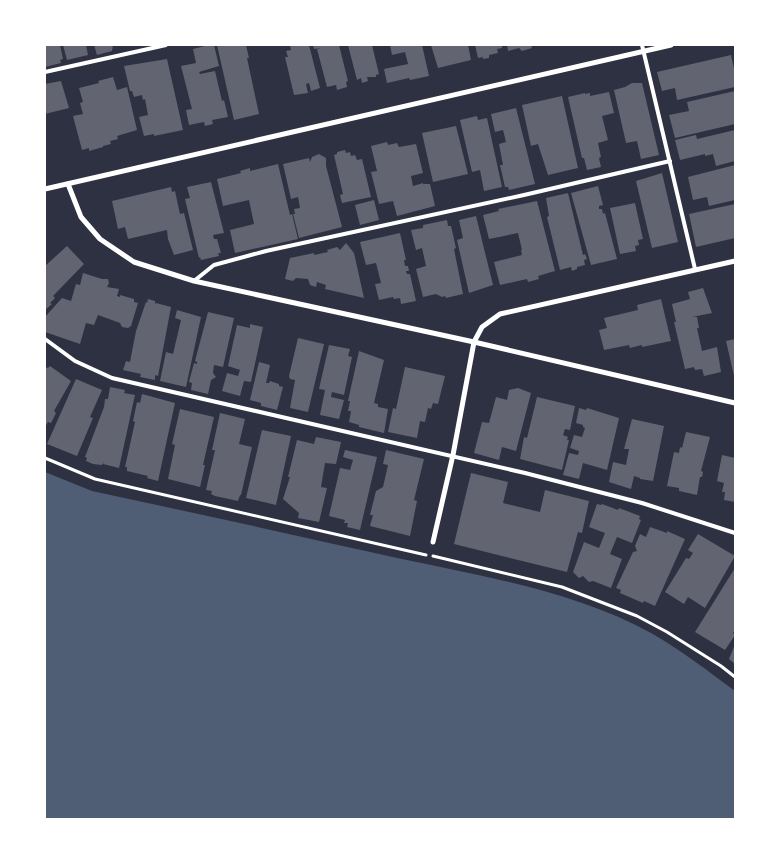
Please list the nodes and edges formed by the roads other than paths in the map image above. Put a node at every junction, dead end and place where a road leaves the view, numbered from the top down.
1 (166, 45) edge
2 (642, 45) edge
3 (670, 45) edge
4 (644, 52) junction
5 (45, 72) edge
6 (670, 161) junction
7 (68, 184) junction
8 (45, 189) edge
9 (735, 260) edge
10 (695, 269) junction
11 (194, 281) junction
12 (45, 339) edge
13 (474, 342) junction
14 (735, 402) edge
15 (453, 455) junction
16 (735, 533) edge
17 (433, 542) dead end

1 - 5 lane
2 - 4 lane
3 - 4 street
4 - 6 lane
4 - 7 street
6 - 10 lane
6 - 11 lane
7 - 8 street
7 - 11 street
9 - 10 street
10 - 13 street
11 - 13 street
12 - 15 lane
13 - 14 street
13 - 15 street
15 - 16 lane
15 - 17 street

